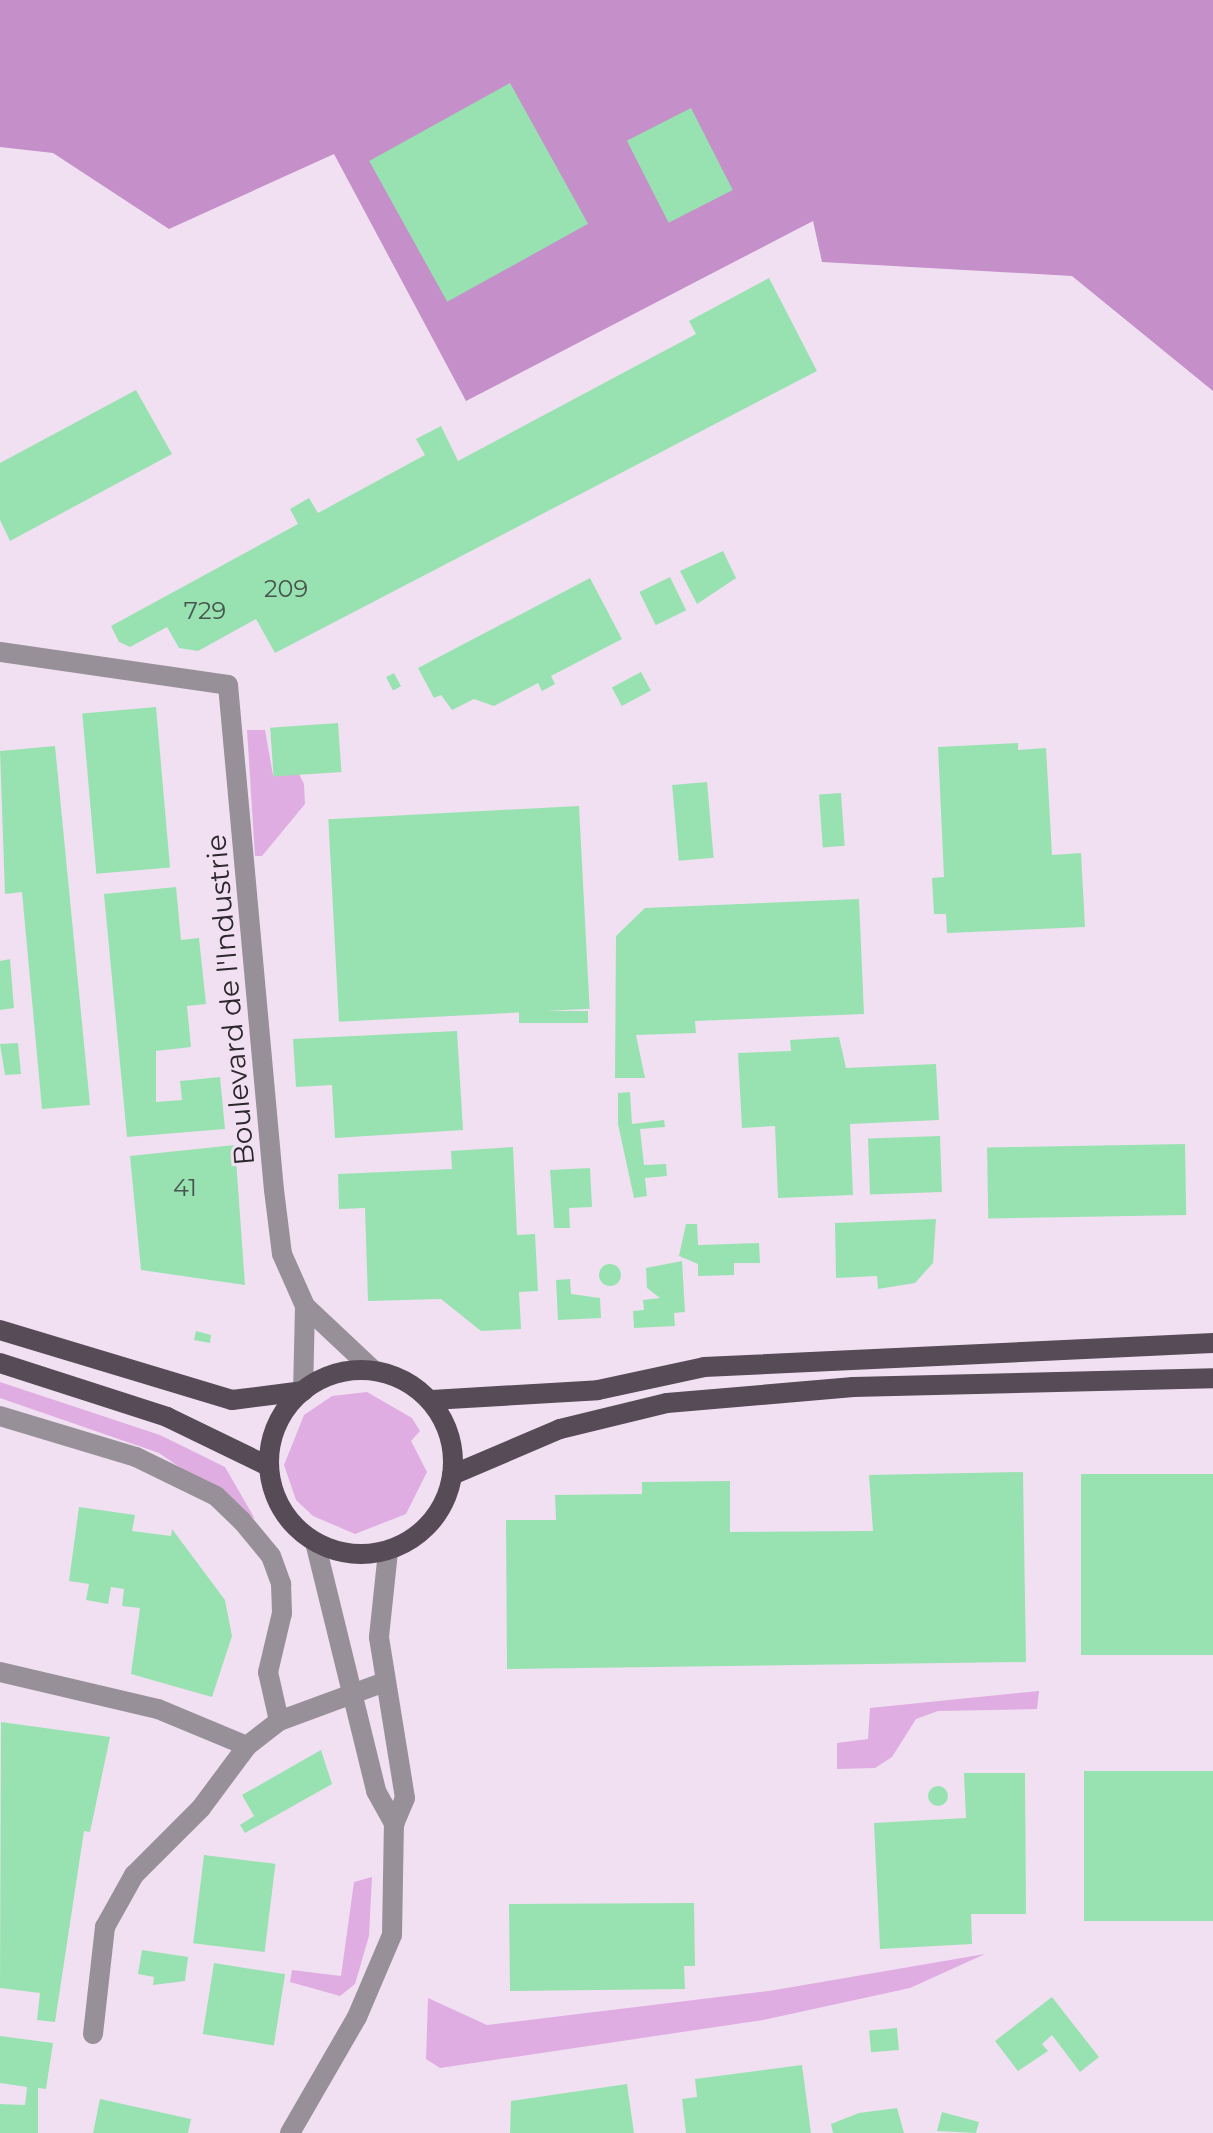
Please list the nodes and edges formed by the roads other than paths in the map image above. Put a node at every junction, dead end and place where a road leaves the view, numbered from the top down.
1 (0, 652) edge
2 (305, 1306) junction
3 (0, 1330) edge
4 (1213, 1343) edge
5 (0, 1363) edge
6 (372, 1369) junction
7 (1213, 1378) edge
8 (303, 1391) junction
9 (432, 1400) junction
10 (0, 1416) edge
11 (268, 1466) junction
12 (452, 1475) junction
13 (316, 1546) junction
14 (388, 1551) junction
15 (0, 1672) edge
16 (385, 1682) junction
17 (353, 1690) junction
18 (279, 1721) junction
19 (247, 1746) junction
20 (394, 1824) junction
21 (93, 2034) dead end
22 (290, 2133) edge

1 - 2 street, Boulevard de l'Industrie
2 - 6 street, Boulevard de l'Industrie
2 - 8 street, Boulevard de l'Industrie
3 - 8 main road
4 - 9 main road
5 - 11 main road
6 - 8 main road
6 - 9 main road
7 - 12 main road
8 - 11 main road
9 - 12 main road
10 - 18 street
11 - 13 main road
12 - 14 main road
13 - 14 main road
13 - 17 street
14 - 16 street
15 - 19 street
16 - 17 street
16 - 20 street
17 - 18 street
17 - 20 street
18 - 19 street
19 - 21 street
20 - 22 street

